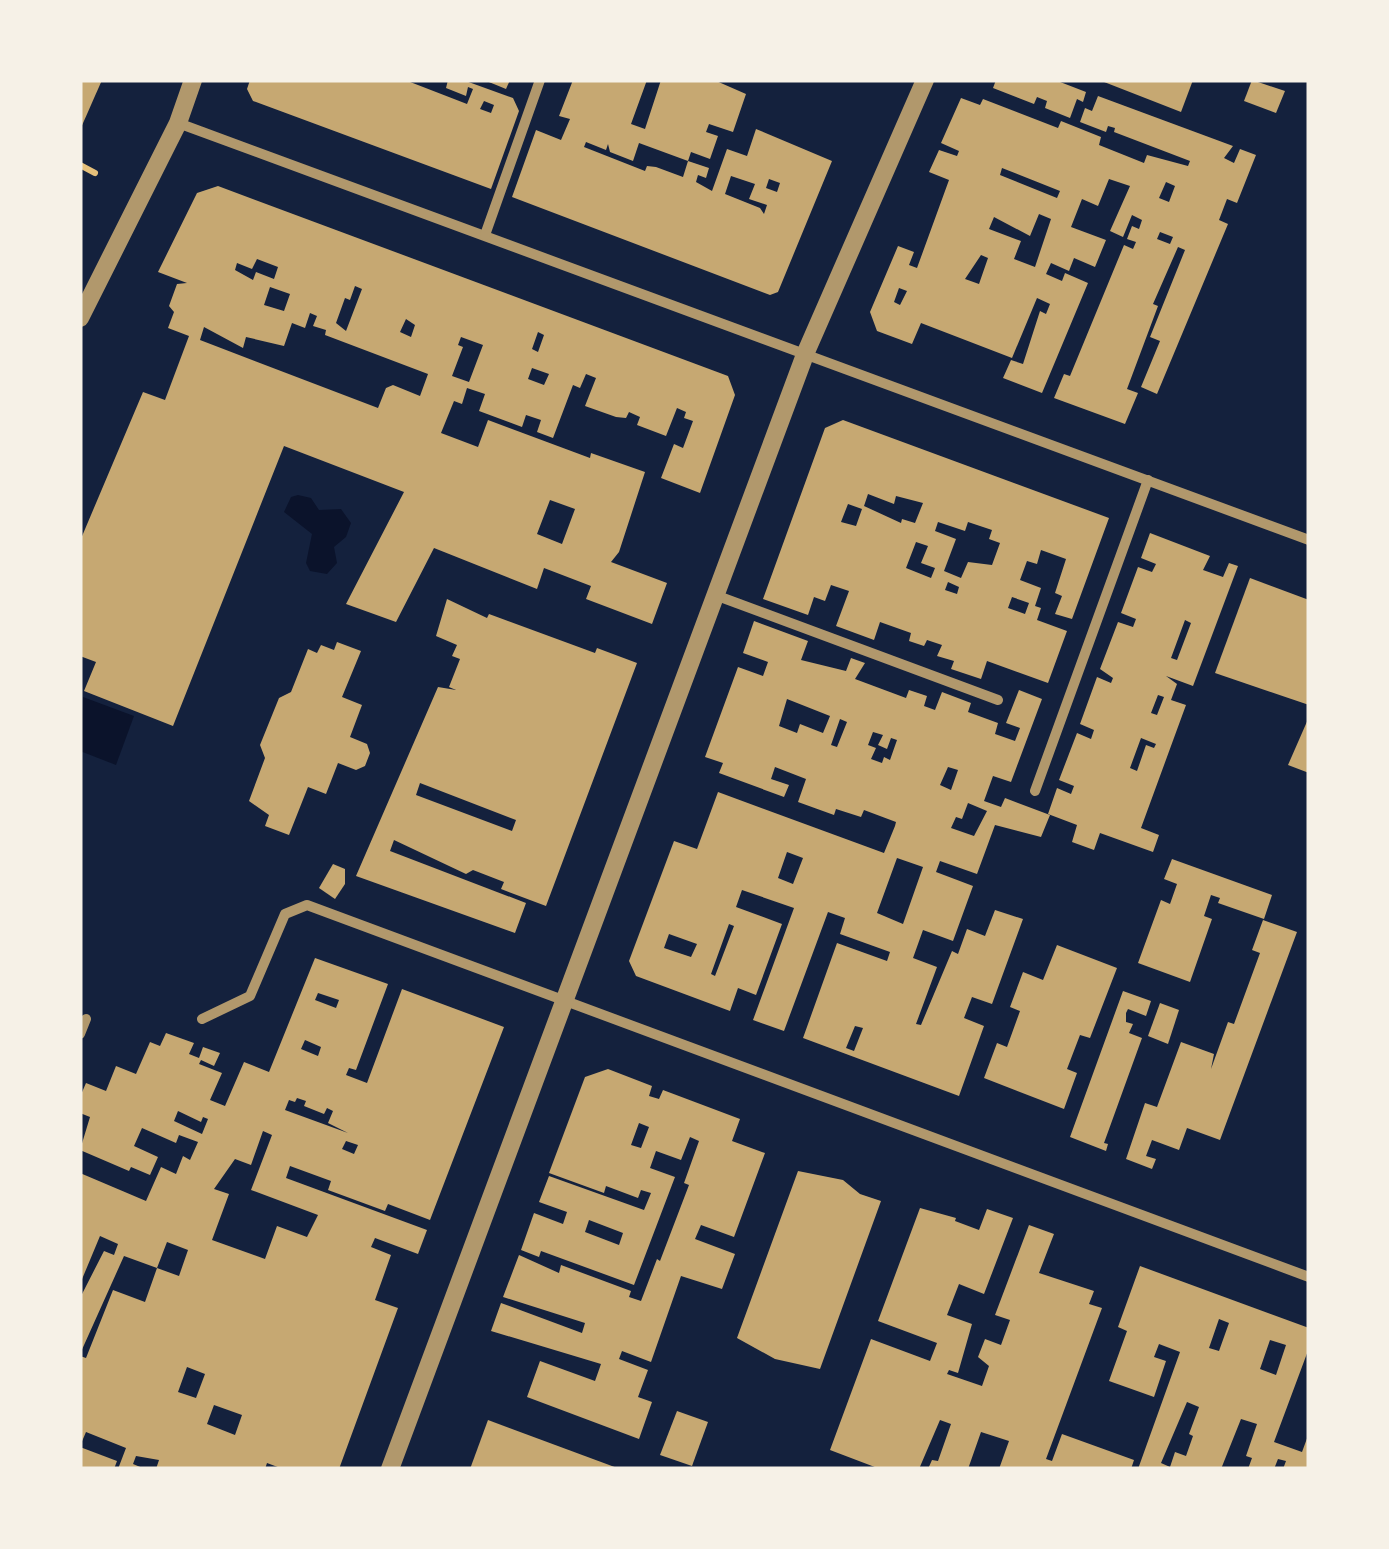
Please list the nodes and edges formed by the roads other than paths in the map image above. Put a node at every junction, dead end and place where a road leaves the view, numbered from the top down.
1 (192, 80) edge
2 (540, 80) edge
3 (926, 80) edge
4 (178, 123) junction
5 (485, 235) junction
6 (80, 318) edge
7 (806, 352) junction
8 (1148, 480) junction
9 (1309, 540) edge
10 (715, 595) junction
11 (998, 700) dead end
12 (1036, 791) dead end
13 (562, 1004) junction
14 (86, 1019) dead end
15 (202, 1019) dead end
16 (80, 1034) edge
17 (1309, 1278) edge
18 (390, 1469) edge

1 - 4 street
2 - 5 street
3 - 7 street
4 - 5 street
4 - 6 street
5 - 7 street
7 - 8 street
7 - 10 street
8 - 9 street
8 - 12 street
10 - 11 street
10 - 13 street
13 - 15 street
13 - 17 street
13 - 18 street
14 - 16 street

